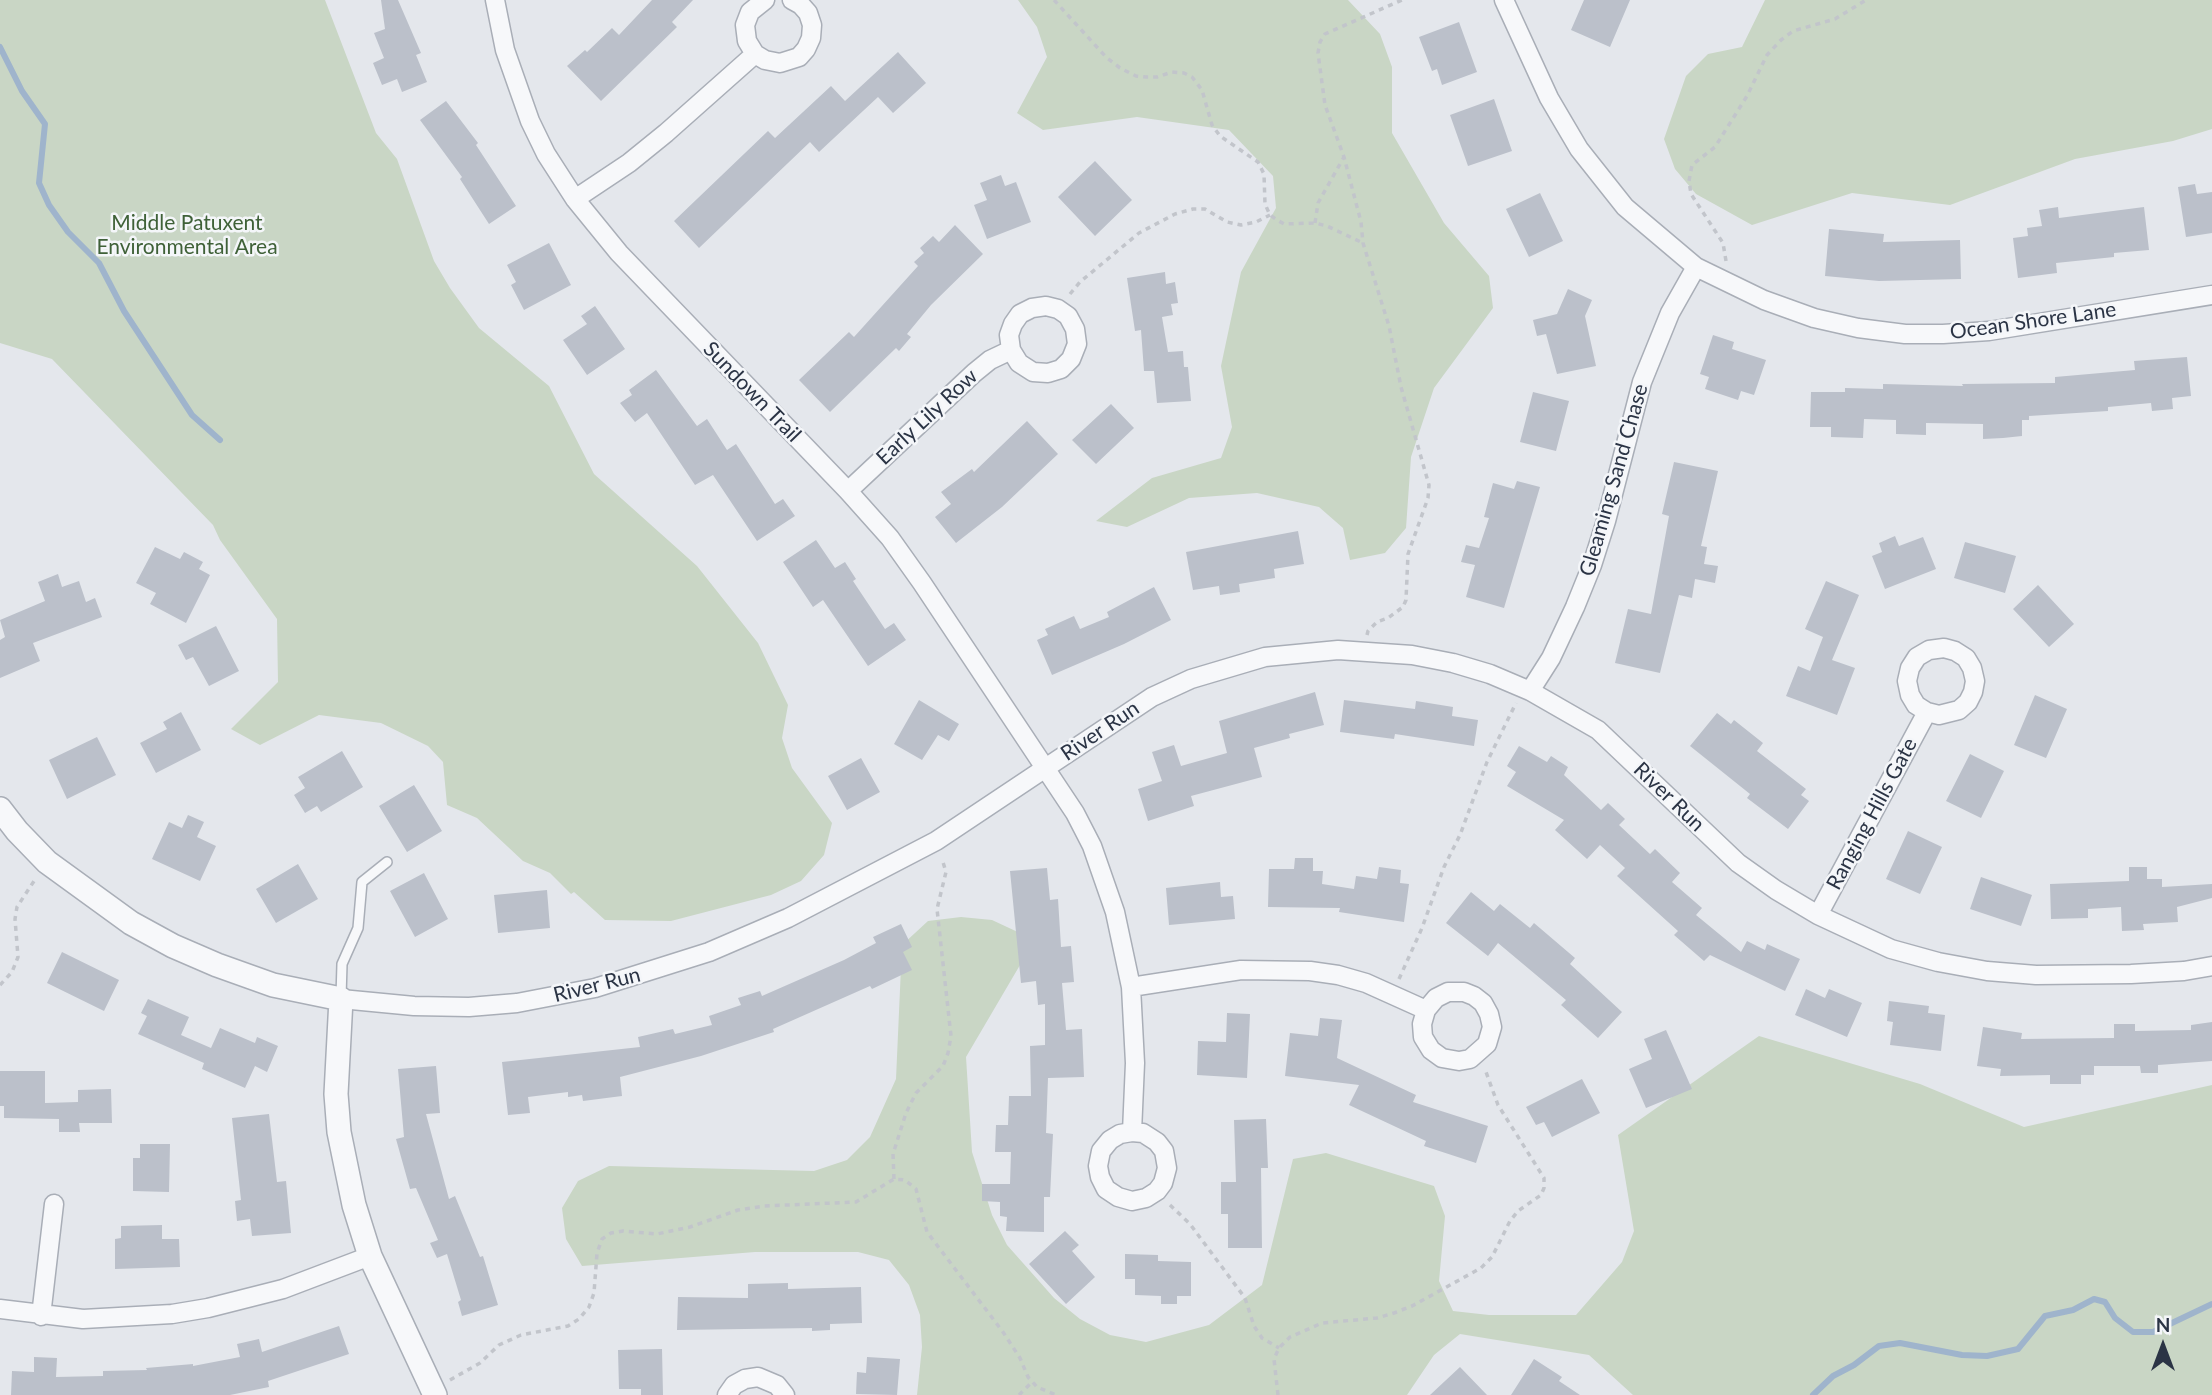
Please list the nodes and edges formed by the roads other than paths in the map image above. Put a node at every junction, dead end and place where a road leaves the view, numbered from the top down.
1 (495, 0) edge
2 (765, 0) edge
3 (792, 0) edge
4 (1504, 0) edge
5 (755, 54) junction
6 (575, 199) junction
7 (1696, 267) junction
8 (2212, 295) edge
9 (1011, 350) junction
10 (848, 491) junction
11 (1527, 690) junction
12 (1927, 712) dead end
13 (1045, 768) junction
14 (0, 808) edge
15 (387, 862) dead end
16 (1818, 915) junction
17 (2212, 966) edge
18 (1131, 987) junction
19 (341, 999) junction
20 (1426, 1010) junction
21 (1132, 1132) junction
22 (54, 1204) dead end
23 (370, 1256) junction
24 (0, 1309) edge
25 (41, 1316) junction
26 (433, 1391) edge
27 (727, 1395) edge
28 (785, 1395) edge

1 - 6 street, Sundown Trail
2 - 5 street
3 - 5 street
4 - 7 street, Ocean Shore Lane
5 - 6 street
6 - 10 street, Sundown Trail
7 - 8 street, Ocean Shore Lane
7 - 11 street, Gleaming Sand Chase
9 - 9 street
9 - 10 street, Early Lily Row
10 - 13 street, Sundown Trail
11 - 13 street, River Run
11 - 16 street, River Run
12 - 16 street, Ranging Hills Gate
13 - 18 street, Sundown Trail
13 - 19 street, River Run
14 - 19 street, River Run
15 - 19 lane
16 - 17 street, River Run
18 - 20 street
18 - 21 street, Sundown Trail
19 - 23 street
20 - 20 street
21 - 21 street
22 - 25 street
23 - 25 street
23 - 26 street
24 - 25 street
27 - 28 street

